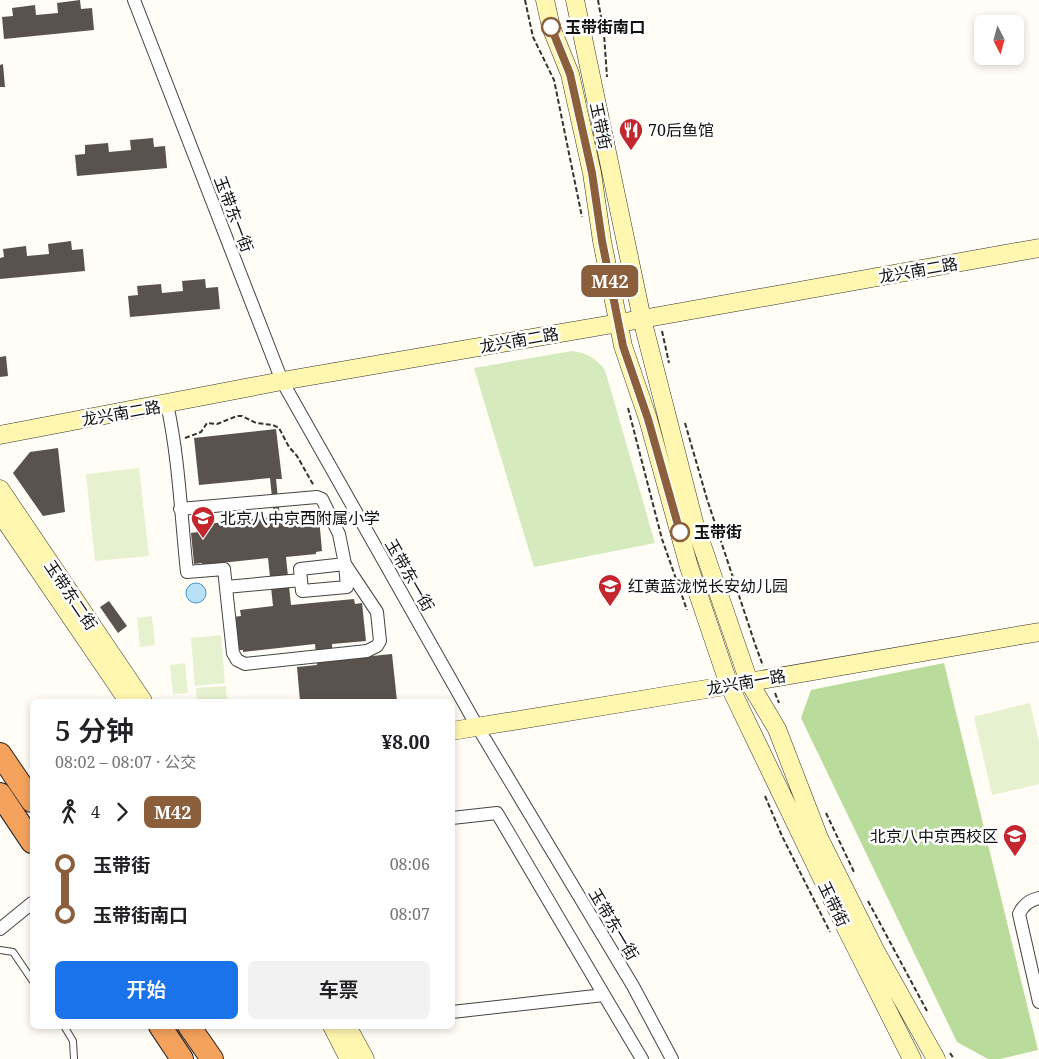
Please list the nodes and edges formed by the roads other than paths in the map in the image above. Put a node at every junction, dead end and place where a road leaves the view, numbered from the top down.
1 (134, 0) edge
2 (546, 0) edge
3 (575, 0) edge
4 (1039, 248) edge
5 (650, 318) junction
6 (618, 323) junction
7 (282, 381) junction
8 (167, 404) junction
9 (0, 435) edge
10 (0, 489) edge
11 (180, 509) junction
12 (0, 513) edge
13 (345, 564) junction
14 (301, 580) junction
15 (226, 587) junction
16 (1039, 632) edge
17 (749, 682) junction
18 (729, 685) junction
19 (127, 699) edge
20 (142, 699) edge
21 (477, 726) junction
22 (455, 730) edge
23 (0, 754) edge
24 (0, 794) edge
25 (30, 798) edge
26 (455, 818) edge
27 (30, 839) edge
28 (1039, 898) edge
29 (30, 905) edge
30 (0, 929) edge
31 (0, 950) edge
32 (30, 977) edge
33 (604, 995) junction
34 (1039, 1002) edge
35 (455, 1012) edge
36 (66, 1029) edge
37 (162, 1029) edge
38 (191, 1029) edge
39 (334, 1029) edge
40 (349, 1029) edge
41 (943, 1055) edge
42 (74, 1059) edge
43 (182, 1059) edge
44 (212, 1059) edge
45 (349, 1059) edge
46 (365, 1059) edge
47 (642, 1059) edge
48 (672, 1059) edge
49 (912, 1059) edge

1 - 7 street, 玉带东一街
2 - 6 main road, 玉带街
3 - 5 main road, 玉带街
4 - 5 main road, 龙兴南二路
5 - 6 main road, 龙兴南二路
5 - 17 main road, 玉带街
6 - 7 main road, 龙兴南二路
6 - 18 main road, 玉带街
7 - 8 main road, 龙兴南二路
7 - 21 street, 玉带东一街
8 - 9 main road, 龙兴南二路
8 - 11 street
10 - 20 main road, 玉带东二街
11 - 13 street
11 - 15 street
12 - 19 main road, 玉带东二街
13 - 14 street
13 - 14 street
13 - 15 street
14 - 15 street
16 - 17 main road, 龙兴南一路
17 - 18 main road, 龙兴南一路
17 - 41 main road, 玉带街
18 - 21 main road, 龙兴南一路
18 - 49 main road, 玉带街
21 - 22 main road, 龙兴南一路
21 - 48 street, 玉带东一街
23 - 25 highway
24 - 27 highway
26 - 33 street
28 - 34 street
29 - 30 street
31 - 32 lane
33 - 35 street
33 - 47 street
36 - 42 lane
37 - 43 highway
38 - 44 highway
39 - 45 main road
40 - 46 main road

